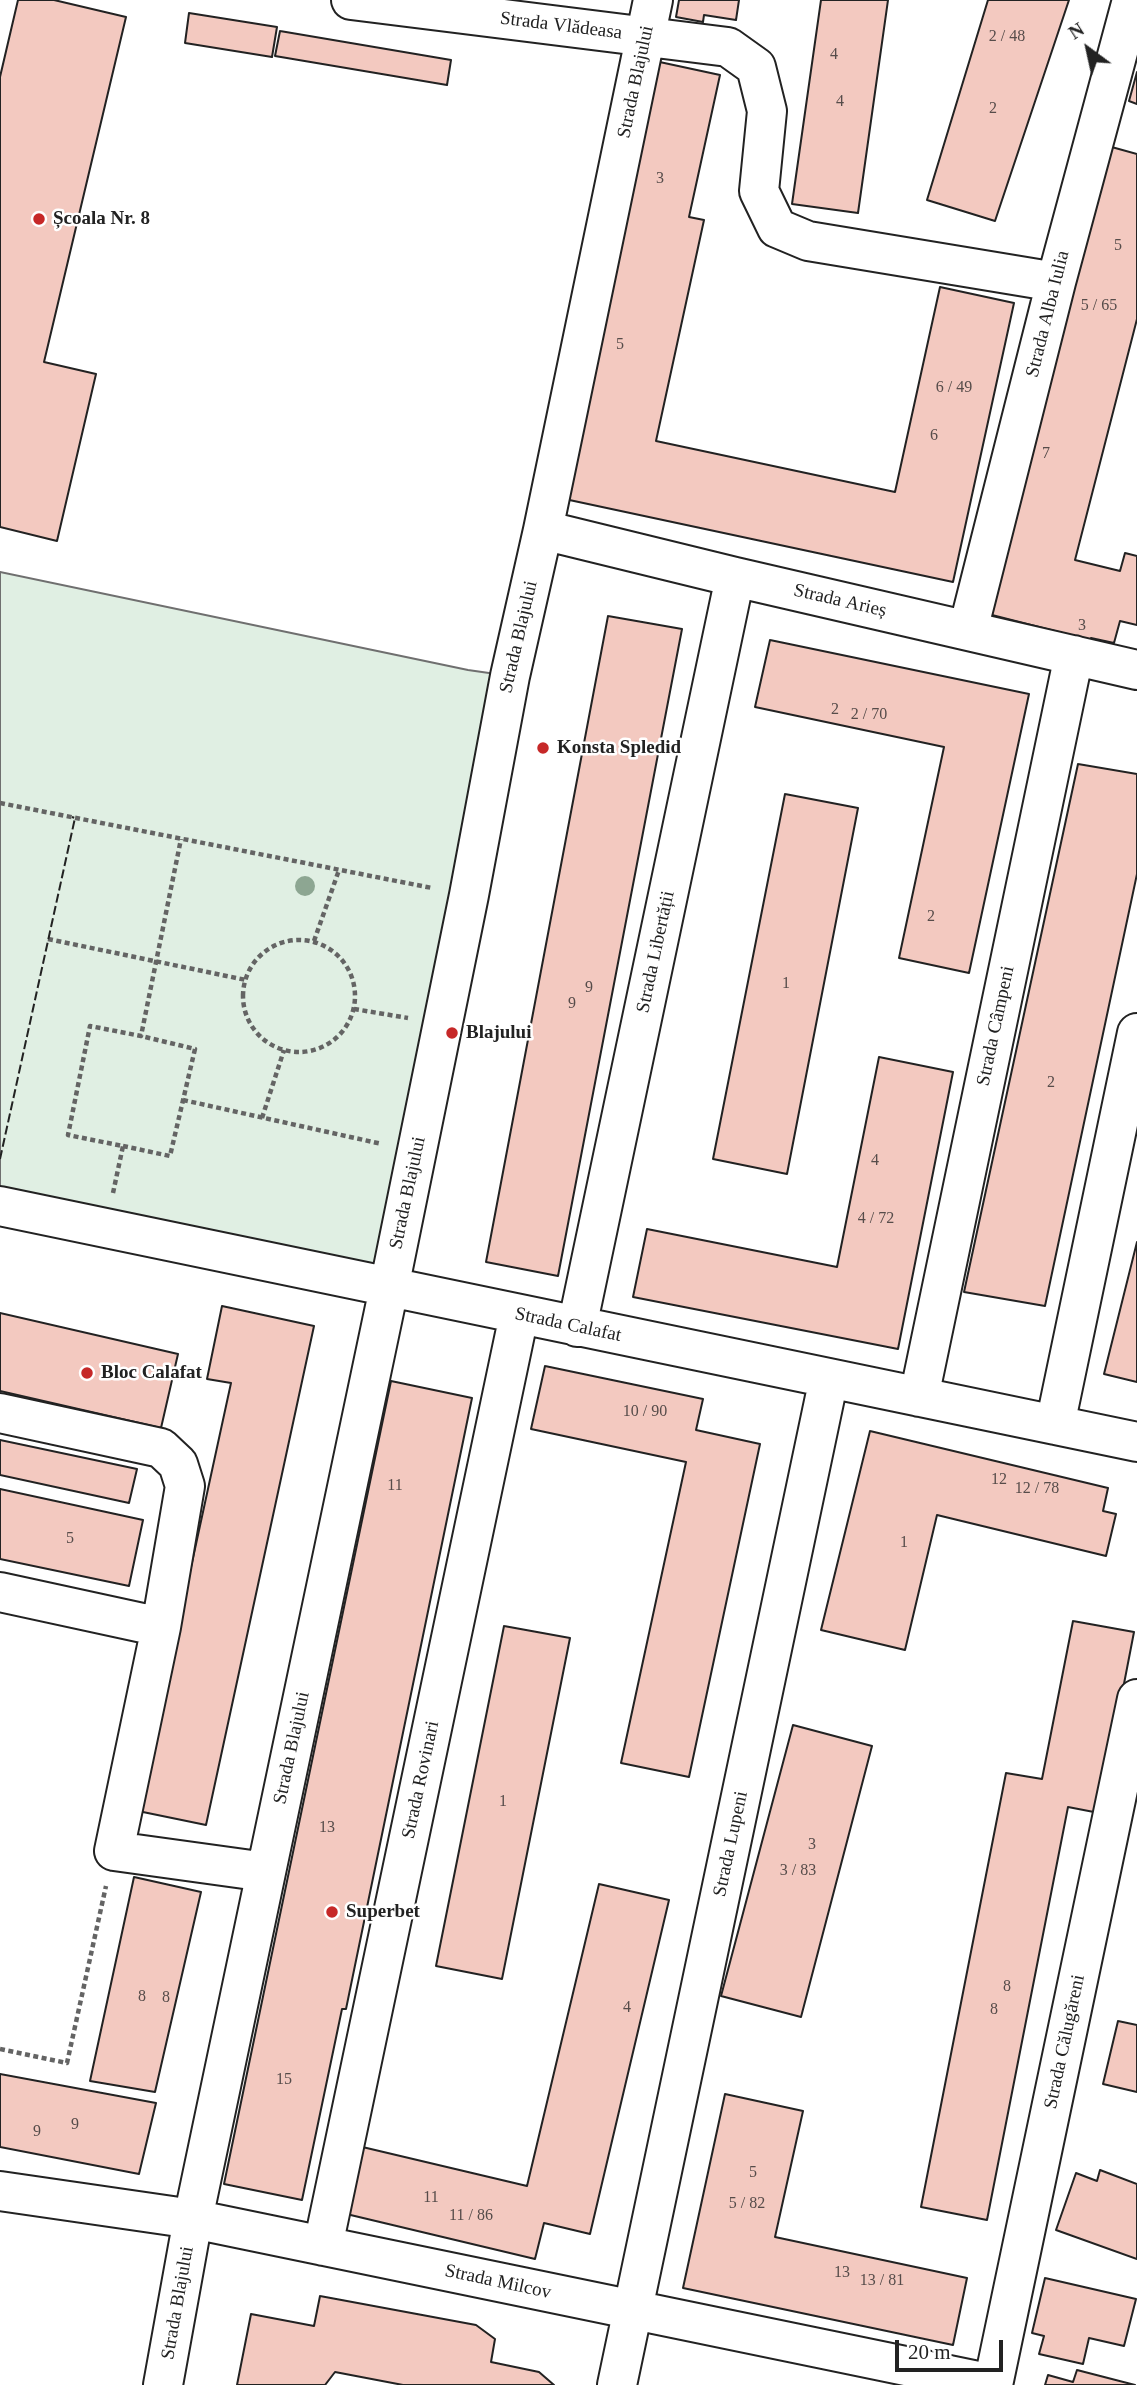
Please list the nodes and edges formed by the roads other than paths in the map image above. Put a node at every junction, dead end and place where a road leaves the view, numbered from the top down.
1 (351, 0) edge
2 (1132, 0) edge
3 (649, 18) edge
4 (1056, 282) junction
5 (543, 530) junction
6 (735, 577) junction
7 (968, 630) junction
8 (1074, 655) junction
9 (1137, 670) edge
10 (1137, 1033) edge
11 (0, 1206) edge
12 (389, 1287) junction
13 (519, 1314) junction
14 (578, 1327) junction
15 (829, 1378) junction
16 (919, 1397) junction
17 (0, 1413) edge
18 (1055, 1425) junction
19 (1137, 1442) edge
20 (0, 1592) edge
21 (161, 1627) junction
22 (1137, 1699) edge
23 (266, 1872) junction
24 (0, 2191) edge
25 (193, 2220) junction
26 (323, 2246) junction
27 (633, 2310) junction
28 (163, 2385) edge
29 (617, 2385) edge
30 (993, 2385) edge

1 - 3 street, Strada Vlădeasa
2 - 4 street, Strada Alba Iulia
3 - 4 street, Strada Vlădeasa
3 - 5 street, Strada Blajului
4 - 7 street, Strada Alba Iulia
5 - 6 street, Strada Arieș
5 - 12 street, Strada Blajului
6 - 7 street, Strada Arieș
6 - 14 street, Strada Libertății
7 - 8 street, Strada Arieș
8 - 9 street, Strada Arieș
8 - 16 street, Strada Câmpeni
10 - 18 street
11 - 12 street, Strada Calafat
12 - 13 street, Strada Calafat
12 - 23 street, Strada Blajului
13 - 14 street, Strada Calafat
13 - 26 street, Strada Rovinari
14 - 15 street, Strada Calafat
15 - 16 street, Strada Calafat
15 - 27 street, Strada Lupeni
16 - 18 street, Strada Calafat
17 - 21 street
18 - 19 street, Strada Calafat
20 - 21 street
21 - 23 street
22 - 30 street, Strada Călugăreni
23 - 25 street, Strada Blajului
24 - 25 street, Strada Milcov
25 - 26 street, Strada Milcov
25 - 28 street, Strada Blajului
26 - 27 street, Strada Milcov
27 - 29 street, Strada Lupeni
27 - 30 street, Strada Milcov

